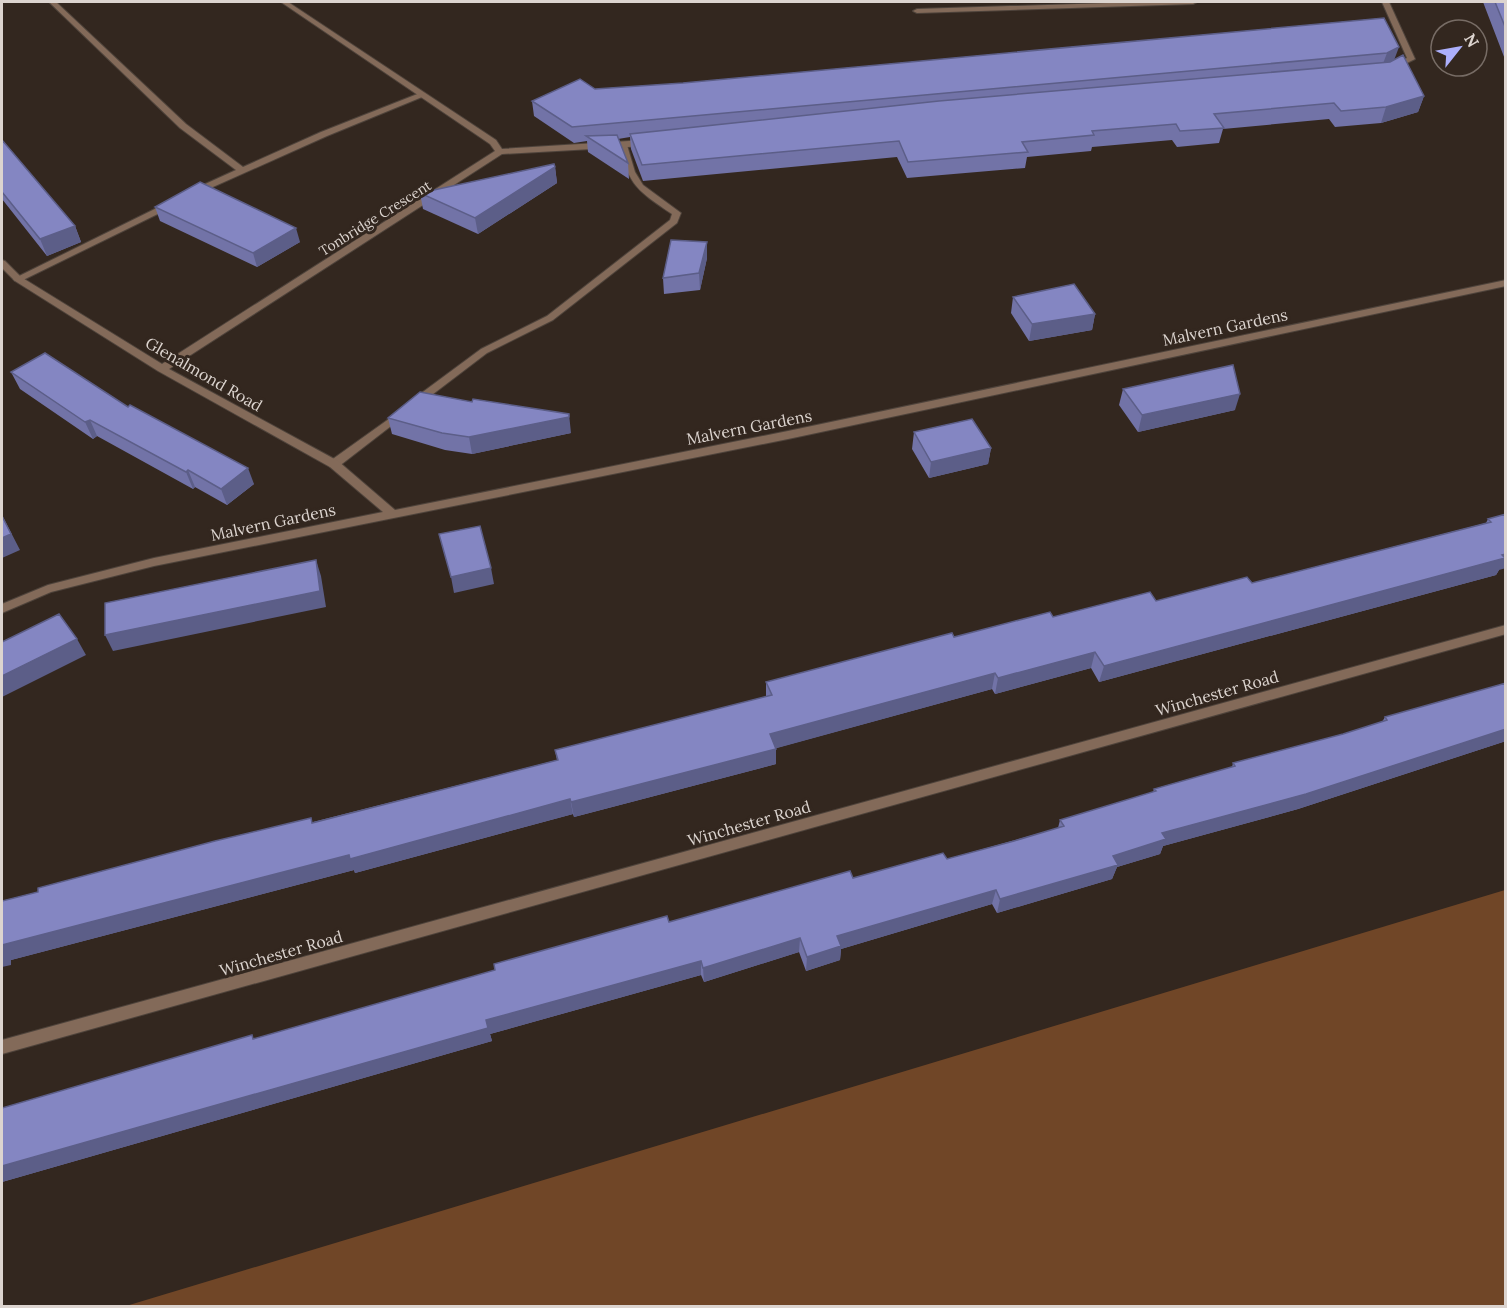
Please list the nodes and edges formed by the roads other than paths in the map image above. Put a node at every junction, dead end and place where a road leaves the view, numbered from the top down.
1 (52, 2) edge
2 (284, 2) edge
3 (1193, 2) edge
4 (1385, 2) edge
5 (917, 11) dead end
6 (1384, 73) edge
7 (423, 95) junction
8 (657, 141) edge
9 (622, 145) junction
10 (500, 152) junction
11 (240, 169) junction
12 (189, 195) edge
13 (179, 200) edge
14 (2, 263) edge
15 (18, 279) junction
16 (1506, 283) edge
17 (162, 369) junction
18 (334, 464) junction
19 (392, 513) junction
20 (2, 609) edge
21 (1506, 629) edge
22 (2, 1047) edge

1 - 11 street
2 - 7 street
3 - 5 street
4 - 6 street
7 - 10 street
7 - 11 street
8 - 9 street
9 - 10 street
9 - 18 street
10 - 17 street, Tonbridge Crescent
11 - 12 street
13 - 15 street
14 - 15 street, Glenalmond Road
15 - 17 street, Glenalmond Road
16 - 19 street, Malvern Gardens
17 - 18 street, Glenalmond Road
18 - 19 street, Glenalmond Road
19 - 20 street, Malvern Gardens
21 - 22 street, Winchester Road

